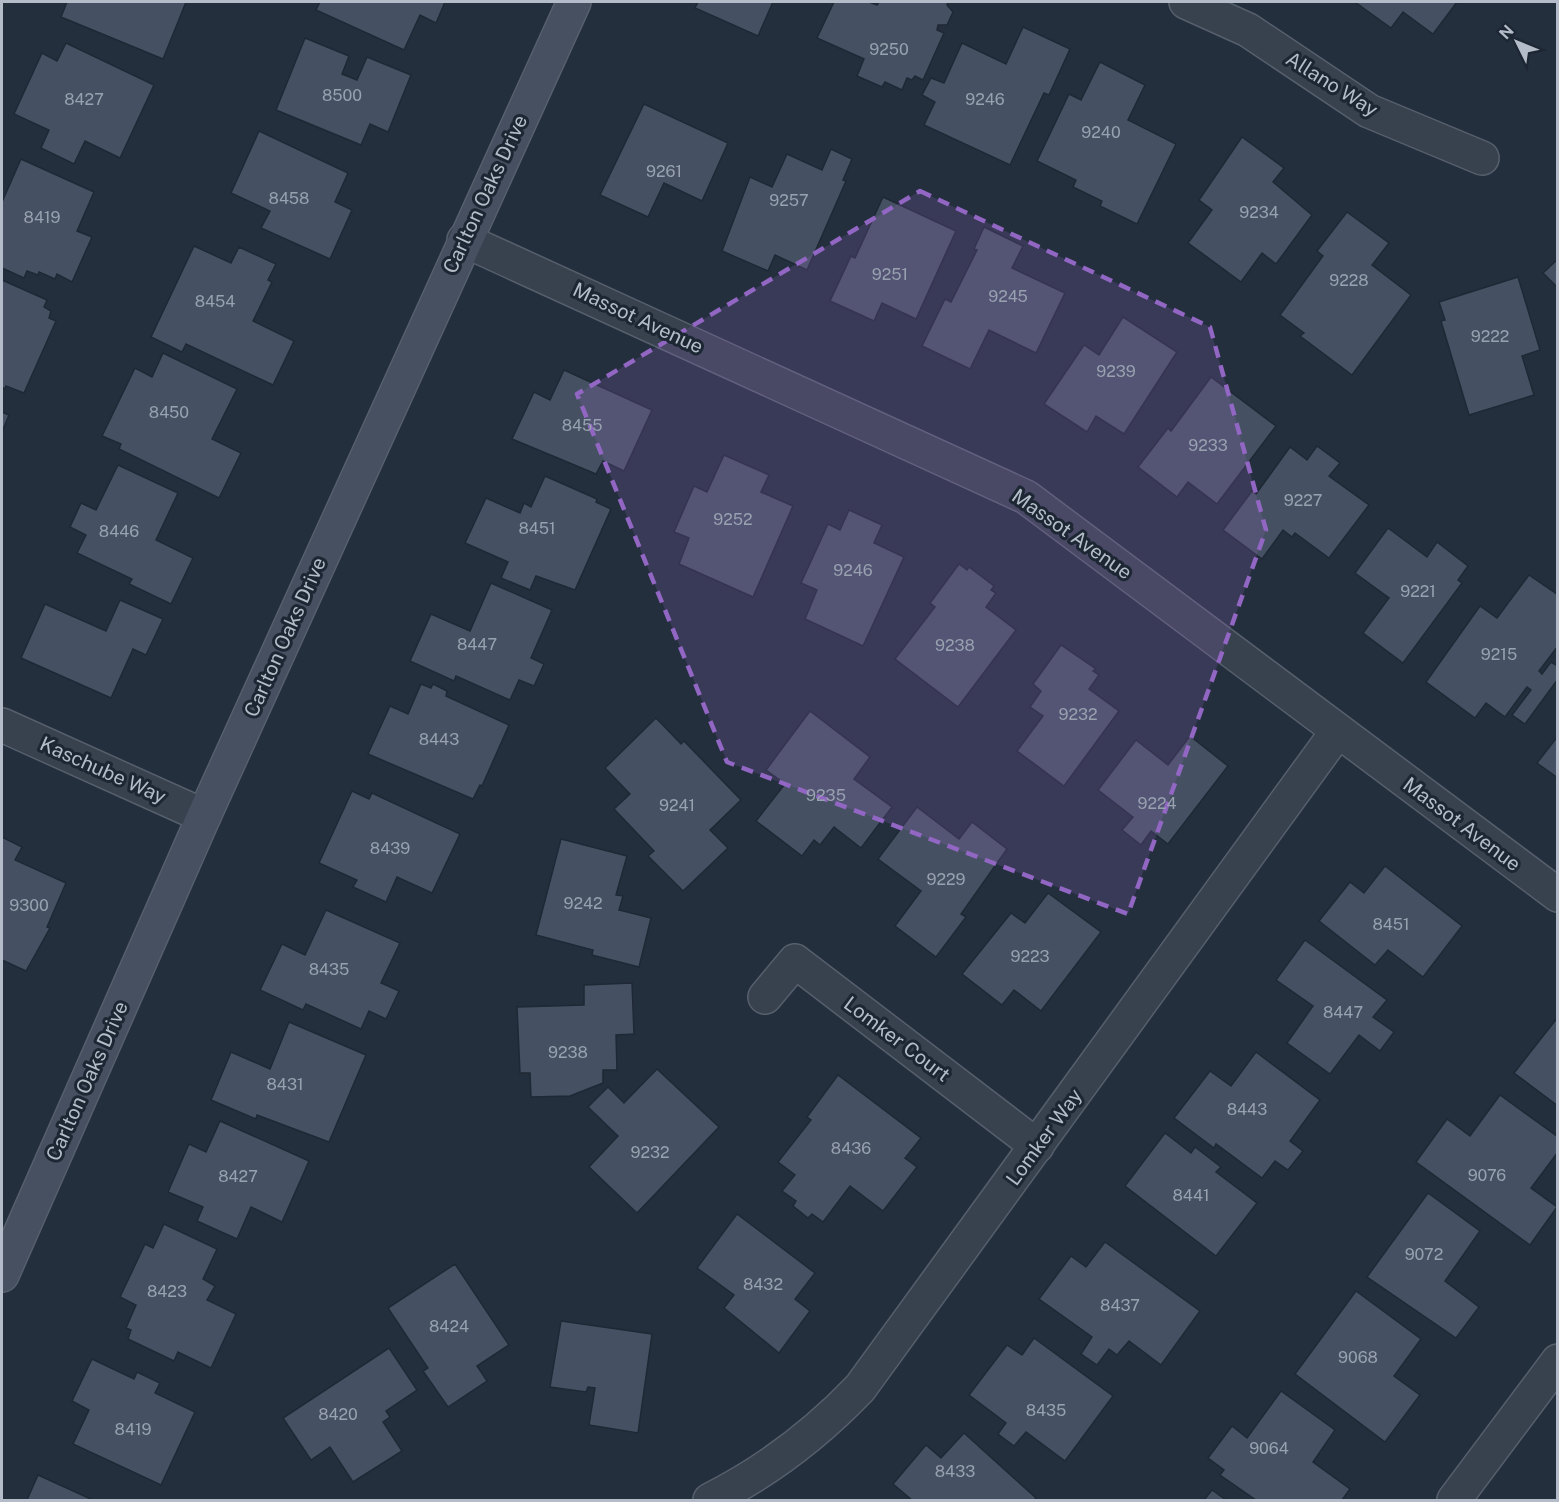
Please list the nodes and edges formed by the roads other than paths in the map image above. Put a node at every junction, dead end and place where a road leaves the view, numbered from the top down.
1 (574, 2) edge
2 (1186, 2) edge
3 (1482, 158) dead end
4 (464, 240) junction
5 (2, 725) edge
6 (1337, 732) junction
7 (204, 816) junction
8 (1557, 895) edge
9 (765, 997) dead end
10 (1037, 1146) junction
11 (2, 1275) edge
12 (1557, 1361) edge
13 (710, 1500) edge
14 (1454, 1500) edge

1 - 4 main road, Carlton Oaks Drive
2 - 3 street, Allano Way
4 - 6 street, Massot Avenue
4 - 7 main road, Carlton Oaks Drive
5 - 7 street, Kaschube Way
6 - 8 street, Massot Avenue
6 - 10 street, Lomker Way
7 - 11 main road, Carlton Oaks Drive
9 - 10 street, Lomker Court
10 - 13 street, Lomker Way
12 - 14 street

